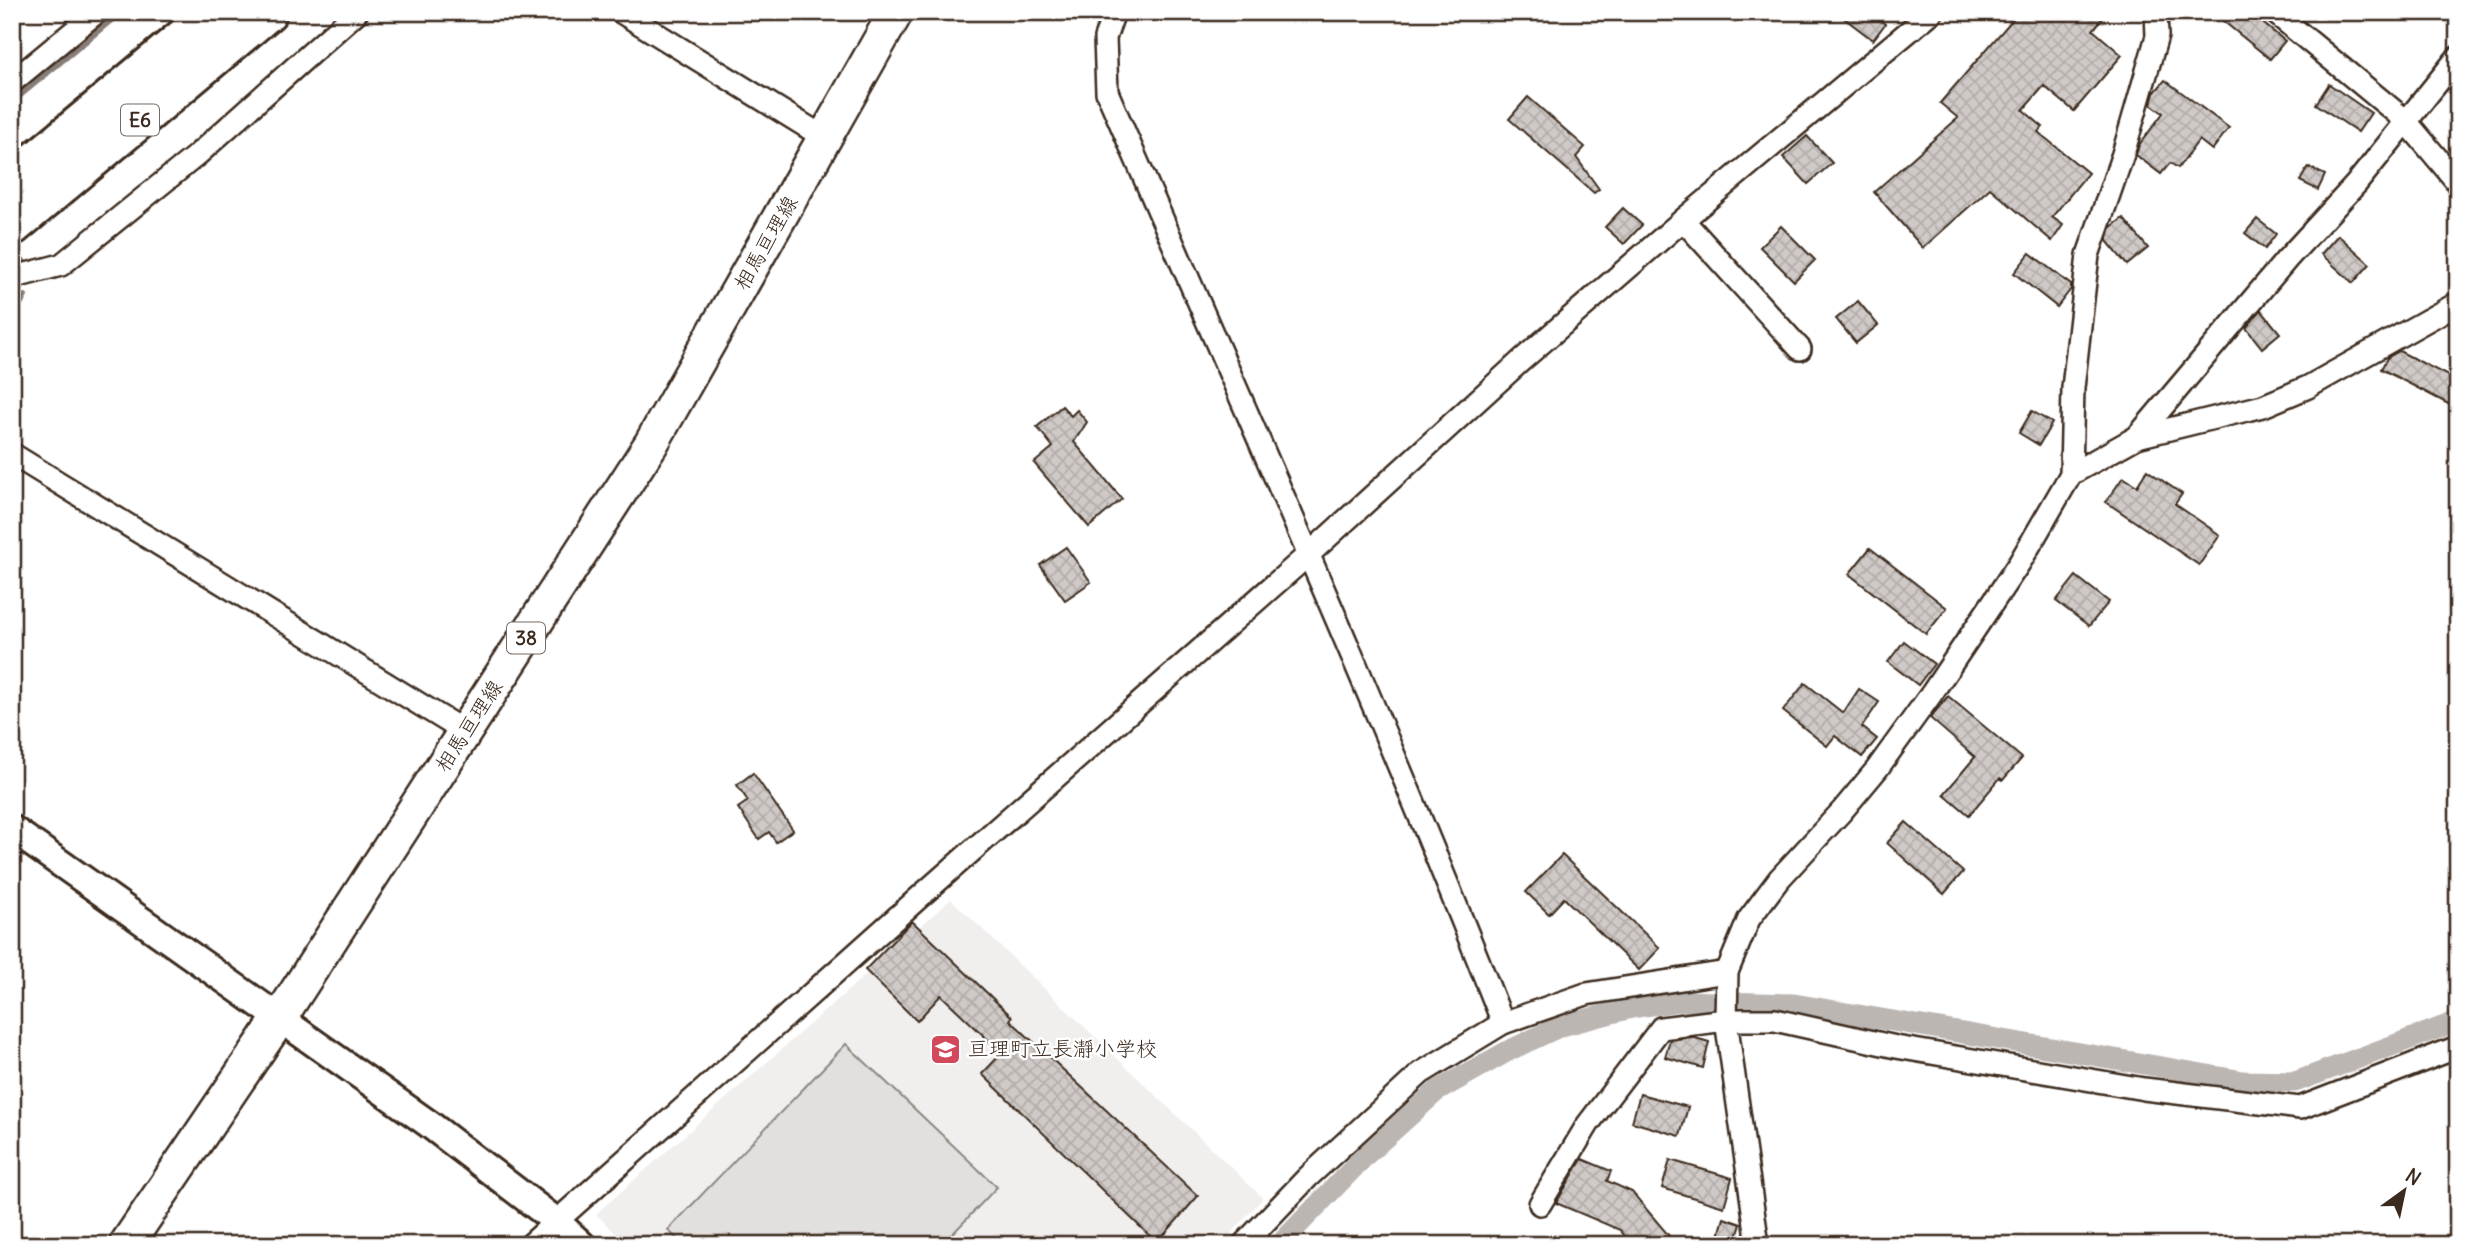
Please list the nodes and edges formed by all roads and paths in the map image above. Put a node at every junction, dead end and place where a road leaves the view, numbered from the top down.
1 (97, 12) edge
2 (215, 12) edge
3 (267, 12) edge
4 (357, 12) edge
5 (621, 12) edge
6 (896, 12) edge
7 (1114, 12) edge
8 (2156, 12) edge
9 (2274, 12) edge
10 (1918, 16) edge
11 (2458, 57) edge
12 (12, 82) edge
13 (2406, 120) junction
14 (825, 138) junction
15 (12, 181) edge
16 (2458, 183) edge
17 (1683, 220) junction
18 (12, 226) edge
19 (13, 277) edge
20 (2458, 303) edge
21 (1800, 349) dead end
22 (2137, 437) junction
23 (12, 454) edge
24 (2071, 474) junction
25 (1308, 555) junction
26 (465, 732) junction
27 (12, 829) edge
28 (1727, 972) junction
29 (279, 1019) junction
30 (1726, 1020) junction
31 (1503, 1023) junction
32 (2458, 1047) edge
33 (1540, 1204) dead end
34 (557, 1222) junction
35 (126, 1245) edge
36 (530, 1245) edge
37 (582, 1245) edge
38 (1243, 1245) edge
39 (1758, 1245) edge

1 - 12 street
2 - 15 highway, E6
3 - 18 highway, E6
4 - 19 street
5 - 14 street
6 - 14 main road, 相馬亘理線 / 38
7 - 25 street
8 - 24 street
9 - 13 street
10 - 17 street
11 - 13 street
13 - 16 street
13 - 22 street
14 - 26 main road, 相馬亘理線 / 38
17 - 21 street
17 - 25 street
20 - 22 street
22 - 24 street
23 - 26 street
24 - 28 street
25 - 31 street
25 - 34 street
26 - 29 main road, 相馬亘理線 / 38
27 - 29 street
28 - 30 street
28 - 31 street
29 - 34 street
29 - 35 main road, 相馬亘理線 / 38
30 - 32 street
30 - 33 street
30 - 39 street
31 - 38 street
34 - 36 street
34 - 37 street

